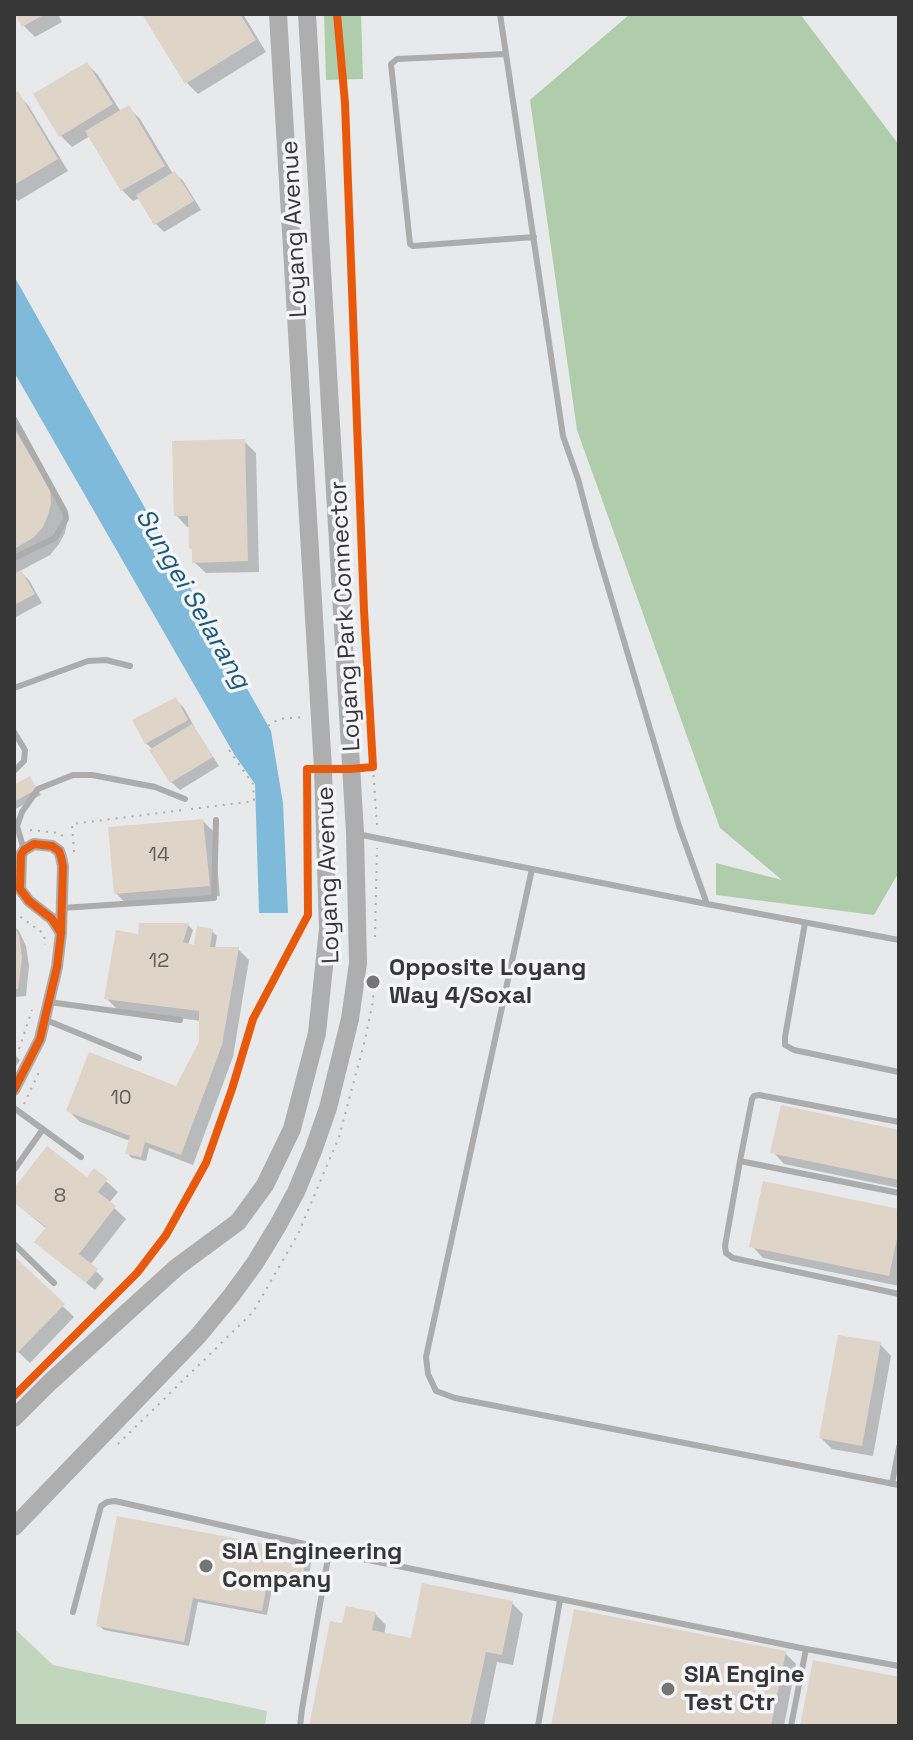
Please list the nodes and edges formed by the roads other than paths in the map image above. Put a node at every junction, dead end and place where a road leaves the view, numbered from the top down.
1 (278, 14) edge
2 (307, 14) edge
3 (500, 14) edge
4 (506, 54) junction
5 (534, 237) junction
6 (14, 419) edge
7 (14, 558) edge
8 (130, 666) dead end
9 (14, 688) edge
10 (14, 732) edge
11 (14, 771) edge
12 (185, 799) dead end
13 (216, 820) dead end
14 (355, 833) junction
15 (24, 850) junction
16 (532, 869) junction
17 (707, 904) junction
18 (62, 908) junction
19 (805, 923) junction
20 (61, 933) junction
21 (899, 940) edge
22 (49, 1002) junction
23 (46, 1020) junction
24 (180, 1020) dead end
25 (139, 1058) dead end
26 (899, 1072) edge
27 (14, 1090) edge
28 (14, 1108) edge
29 (899, 1122) edge
30 (43, 1129) junction
31 (81, 1157) dead end
32 (740, 1161) junction
33 (14, 1170) edge
34 (899, 1193) edge
35 (14, 1244) edge
36 (54, 1283) dead end
37 (899, 1294) edge
38 (34, 1398) junction
39 (14, 1401) edge
40 (14, 1418) edge
41 (899, 1447) edge
42 (896, 1485) edge
43 (14, 1527) edge
44 (329, 1552) junction
45 (560, 1600) junction
46 (73, 1612) dead end
47 (806, 1649) junction
48 (899, 1666) edge
49 (300, 1726) edge
50 (538, 1726) edge
51 (791, 1726) edge

1 - 38 main road, Loyang Avenue
2 - 14 main road, Loyang Avenue
3 - 4 lane
4 - 5 lane
4 - 5 lane
5 - 17 lane
6 - 7 lane
8 - 9 lane
10 - 11 lane
12 - 15 lane
13 - 18 lane
14 - 16 lane
14 - 43 main road, Loyang Avenue
15 - 18 street
15 - 20 street
16 - 17 lane
16 - 42 lane
17 - 19 lane
18 - 20 street
19 - 21 lane
19 - 26 lane
20 - 22 street
22 - 23 street
22 - 24 lane
23 - 25 lane
23 - 27 street
28 - 30 lane
29 - 32 lane
30 - 31 lane
30 - 33 lane
32 - 34 lane
32 - 37 lane
35 - 36 lane
38 - 39 main road
38 - 40 main road, Loyang Avenue
41 - 42 lane
44 - 45 lane
44 - 46 lane
44 - 49 lane
45 - 47 lane
45 - 50 lane
47 - 48 lane
47 - 51 lane

